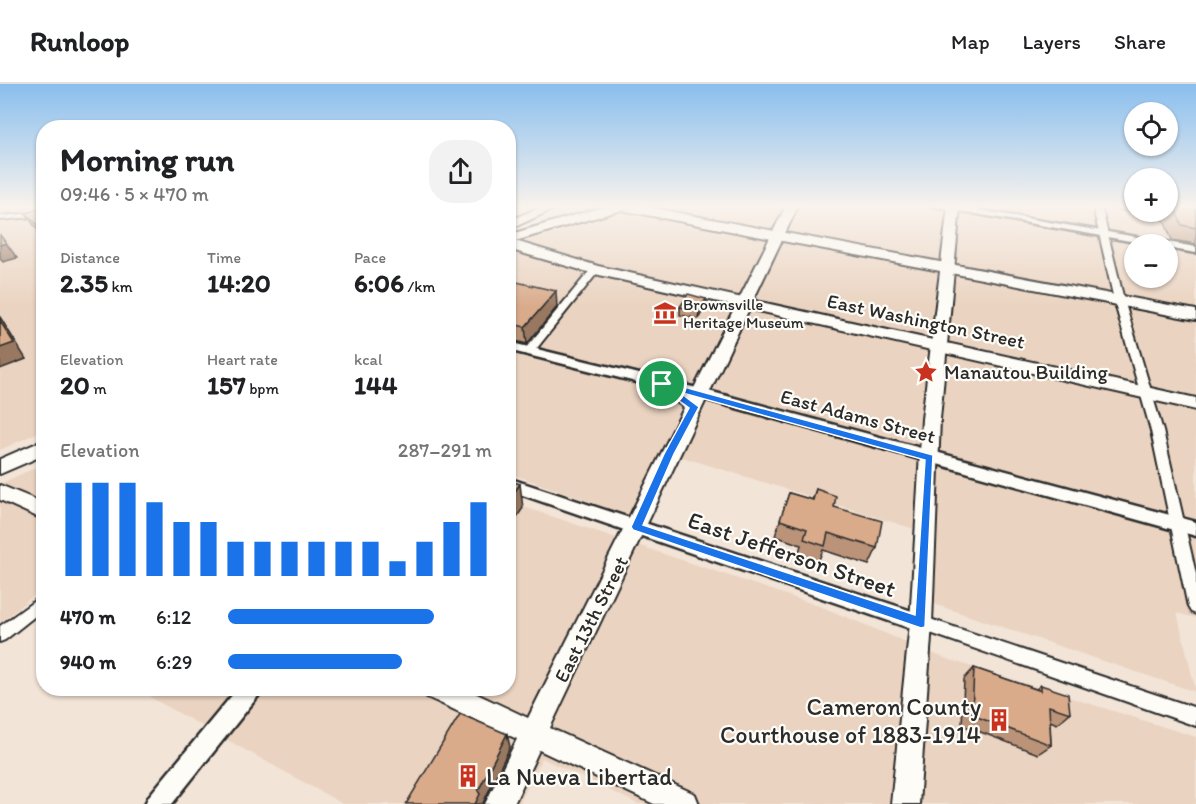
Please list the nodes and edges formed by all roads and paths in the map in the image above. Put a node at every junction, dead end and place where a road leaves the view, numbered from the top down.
1 (774, 240) edge
2 (795, 240) edge
3 (950, 240) edge
4 (1105, 240) edge
5 (1178, 247) edge
6 (516, 248) edge
7 (1196, 250) edge
8 (947, 268) junction
9 (595, 270) junction
10 (1119, 300) junction
11 (743, 304) junction
12 (1196, 315) edge
13 (938, 347) junction
14 (516, 348) edge
15 (529, 351) junction
16 (662, 384) joint
17 (1146, 393) junction
18 (697, 400) junction
19 (1196, 404) edge
20 (36, 451) edge
21 (930, 458) junction
22 (0, 467) edge
23 (516, 487) edge
24 (0, 492) edge
25 (36, 508) edge
26 (1176, 523) junction
27 (637, 527) junction
28 (1196, 529) edge
29 (36, 606) edge
30 (1196, 607) edge
31 (921, 623) junction
32 (0, 635) edge
33 (245, 696) edge
34 (453, 696) edge
35 (1196, 717) edge
36 (534, 734) junction
37 (157, 804) edge
38 (499, 804) edge
39 (685, 804) edge
40 (905, 804) edge

1 - 11 main road, East 13th Street
2 - 8 main road
3 - 8 main road
4 - 10 street
5 - 7 street
6 - 9 main road, East Washington Street
8 - 10 main road
8 - 13 main road
9 - 11 main road, East Washington Street
9 - 15 street
10 - 12 main road
10 - 17 street
11 - 13 main road, East Washington Street
11 - 18 main road, East 13th Street
13 - 17 main road, East Washington Street
13 - 21 main road
14 - 15 street
15 - 16 street
16 - 18 main road
17 - 19 main road, East Washington Street
17 - 26 street
18 - 21 street, East Adams Street
18 - 27 main road, East 13th Street
20 - 22 main road
21 - 26 street, East Adams Street
21 - 31 main road
23 - 27 street, East Jefferson Street
24 - 25 main road
26 - 28 street, East Adams Street
26 - 30 street
27 - 31 street, East Jefferson Street
27 - 36 main road, East 13th Street
29 - 32 street
31 - 35 street, East Jefferson Street
31 - 40 main road
33 - 37 street
34 - 36 main road
36 - 38 main road, East 13th Street
36 - 39 main road

